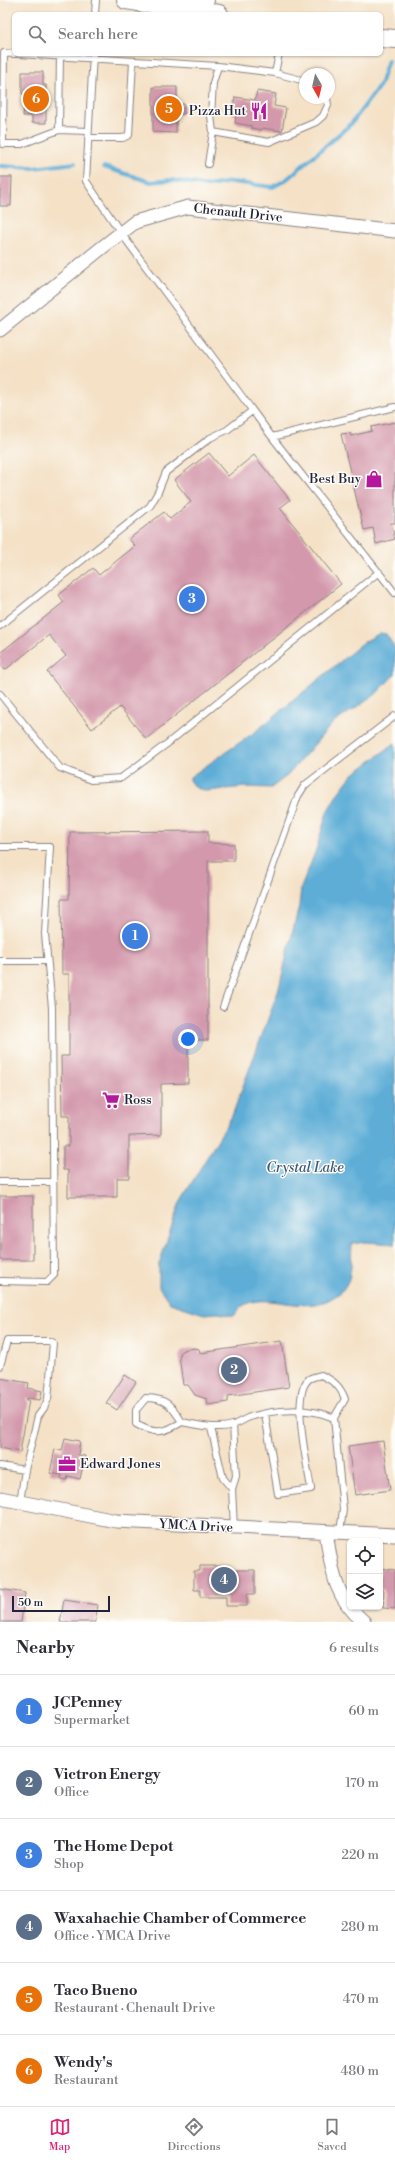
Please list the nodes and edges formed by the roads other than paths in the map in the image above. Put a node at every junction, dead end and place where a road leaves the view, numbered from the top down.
1 (96, 0) edge
2 (204, 0) edge
3 (135, 1) edge
4 (95, 12) edge
5 (206, 12) edge
6 (383, 38) edge
7 (395, 39) edge
8 (12, 54) edge
9 (60, 56) joint
10 (93, 56) edge
11 (279, 56) edge
12 (133, 61) junction
13 (218, 66) junction
14 (275, 73) junction
15 (299, 79) edge
16 (328, 104) edge
17 (59, 130) junction
18 (213, 132) junction
19 (88, 134) junction
20 (208, 164) dead end
21 (395, 231) edge
22 (121, 233) junction
23 (0, 330) edge
24 (395, 407) edge
25 (252, 411) junction
26 (272, 437) junction
27 (379, 572) junction
28 (395, 592) edge
29 (0, 626) edge
30 (0, 694) edge
31 (395, 716) edge
32 (0, 847) edge
33 (0, 961) edge
34 (46, 961) junction
35 (223, 1007) dead end
36 (0, 1182) edge
37 (52, 1182) junction
38 (0, 1281) edge
39 (0, 1366) edge
40 (300, 1411) junction
41 (265, 1414) junction
42 (334, 1418) junction
43 (182, 1422) junction
44 (233, 1425) junction
45 (211, 1428) junction
46 (0, 1466) edge
47 (24, 1470) junction
48 (232, 1489) junction
49 (0, 1498) edge
50 (20, 1502) junction
51 (234, 1528) junction
52 (326, 1532) junction
53 (340, 1533) junction
54 (395, 1535) edge
55 (364, 1622) edge

1 - 4 lane
2 - 3 highway
3 - 5 main road
6 - 7 main road
8 - 17 lane
9 - 10 lane
9 - 17 lane
10 - 12 lane
10 - 19 lane
11 - 14 lane
12 - 13 lane
12 - 19 lane
13 - 14 lane
13 - 18 lane
14 - 15 lane
16 - 18 lane
17 - 19 lane
18 - 20 lane
19 - 22 lane
21 - 22 street, Chenault Drive
22 - 23 street, Chenault Drive
22 - 25 lane
24 - 26 lane
25 - 26 lane
25 - 29 lane
26 - 27 lane
27 - 28 lane
27 - 30 lane
31 - 35 lane
32 - 34 lane
33 - 34 lane
34 - 37 lane
36 - 37 lane
37 - 38 lane
39 - 47 lane
40 - 41 lane
40 - 41 lane
40 - 42 lane
40 - 42 lane
41 - 44 lane
42 - 53 lane
43 - 43 lane
43 - 45 lane
44 - 45 lane
44 - 48 lane
45 - 48 lane
46 - 47 lane
47 - 50 lane
48 - 51 lane
49 - 50 street, YMCA Drive
50 - 51 street, YMCA Drive
51 - 52 street, YMCA Drive
52 - 53 street, YMCA Drive
52 - 55 street
53 - 54 street, YMCA Drive

